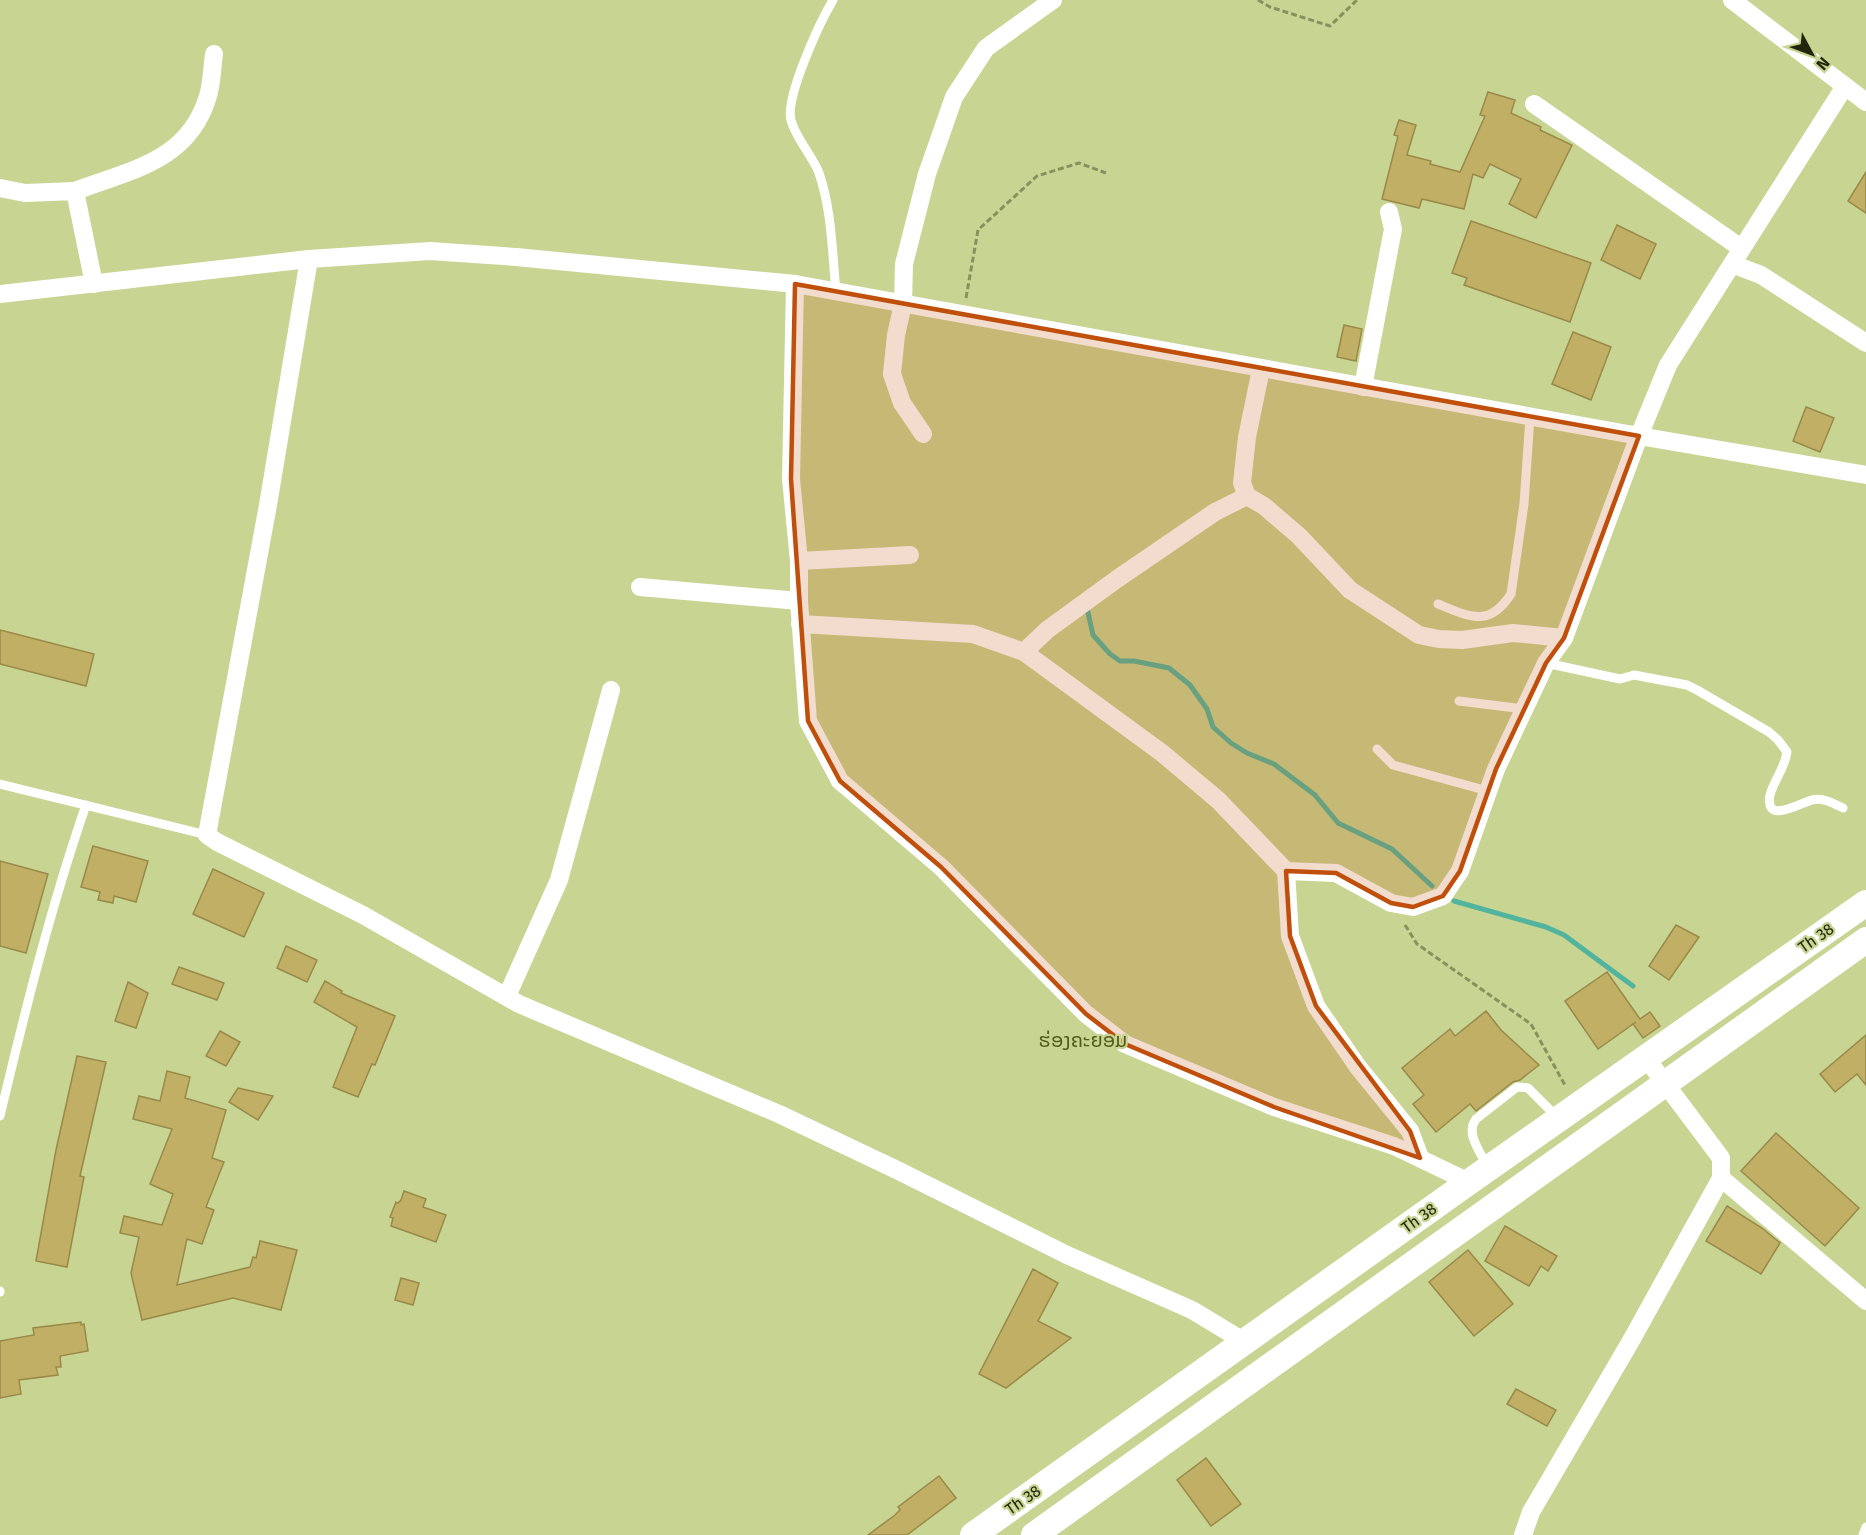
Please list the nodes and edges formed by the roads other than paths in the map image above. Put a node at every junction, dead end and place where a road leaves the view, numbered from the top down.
1 (833, 0) edge
2 (1053, 0) edge
3 (1732, 0) edge
4 (214, 54) dead end
5 (1845, 86) junction
6 (1866, 102) edge
7 (1534, 104) dead end
8 (0, 188) edge
9 (75, 191) junction
10 (1389, 212) dead end
11 (1736, 256) junction
12 (309, 259) junction
13 (94, 284) junction
14 (795, 284) junction
15 (836, 291) junction
16 (0, 294) edge
17 (903, 304) junction
18 (1866, 343) edge
19 (1261, 369) junction
20 (1363, 387) junction
21 (1530, 417) junction
22 (923, 434) dead end
23 (1639, 436) junction
24 (1866, 475) edge
25 (1247, 496) junction
26 (910, 555) dead end
27 (799, 561) junction
28 (640, 587) dead end
29 (799, 602) junction
30 (1438, 604) dead end
31 (800, 624) junction
32 (1564, 638) junction
33 (1024, 652) junction
34 (1546, 663) junction
35 (611, 690) dead end
36 (1458, 701) dead end
37 (1524, 709) junction
38 (1377, 749) dead end
39 (0, 784) edge
40 (1488, 791) junction
41 (86, 805) junction
42 (1843, 808) dead end
43 (207, 835) junction
44 (1286, 871) junction
45 (1866, 903) edge
46 (1866, 940) edge
47 (507, 996) junction
48 (1646, 1059) junction
49 (1665, 1084) junction
50 (1568, 1113) junction
51 (0, 1116) edge
52 (1420, 1158) junction
53 (1478, 1175) junction
54 (1721, 1178) junction
55 (1866, 1301) edge
56 (1245, 1342) junction
57 (1866, 1527) edge
58 (973, 1535) edge
59 (1034, 1535) edge
60 (1523, 1535) edge
61 (1863, 1535) edge

1 - 15 lane
2 - 17 street
3 - 5 street
4 - 9 street
5 - 6 street
5 - 11 street
7 - 11 street
8 - 9 street
9 - 13 street
10 - 20 street
11 - 18 street
11 - 23 street
12 - 13 street
12 - 14 street
12 - 43 street
13 - 16 street
14 - 15 street
14 - 27 street
15 - 17 street
17 - 19 street
17 - 22 street
19 - 20 street
19 - 25 street
20 - 21 street
21 - 23 street
21 - 30 lane
23 - 24 street
23 - 32 street
25 - 32 street
25 - 33 street
26 - 27 street
27 - 29 street
28 - 29 street
29 - 31 street
31 - 33 street
31 - 52 street
32 - 34 street
33 - 44 street
34 - 37 street
34 - 42 lane
35 - 47 street
36 - 37 lane
37 - 40 street
38 - 40 lane
39 - 41 lane
40 - 44 street
41 - 43 lane
41 - 51 lane
43 - 47 street
44 - 52 street
45 - 48 street, Th 38
46 - 49 street, Th 38
47 - 56 street
48 - 49 street
48 - 50 street, Th 38
49 - 54 street
49 - 59 street, Th 38
50 - 53 street, Th 38
50 - 53 lane
52 - 53 street
53 - 56 street, Th 38
54 - 55 street
54 - 60 street
56 - 58 street, Th 38
57 - 61 lane

